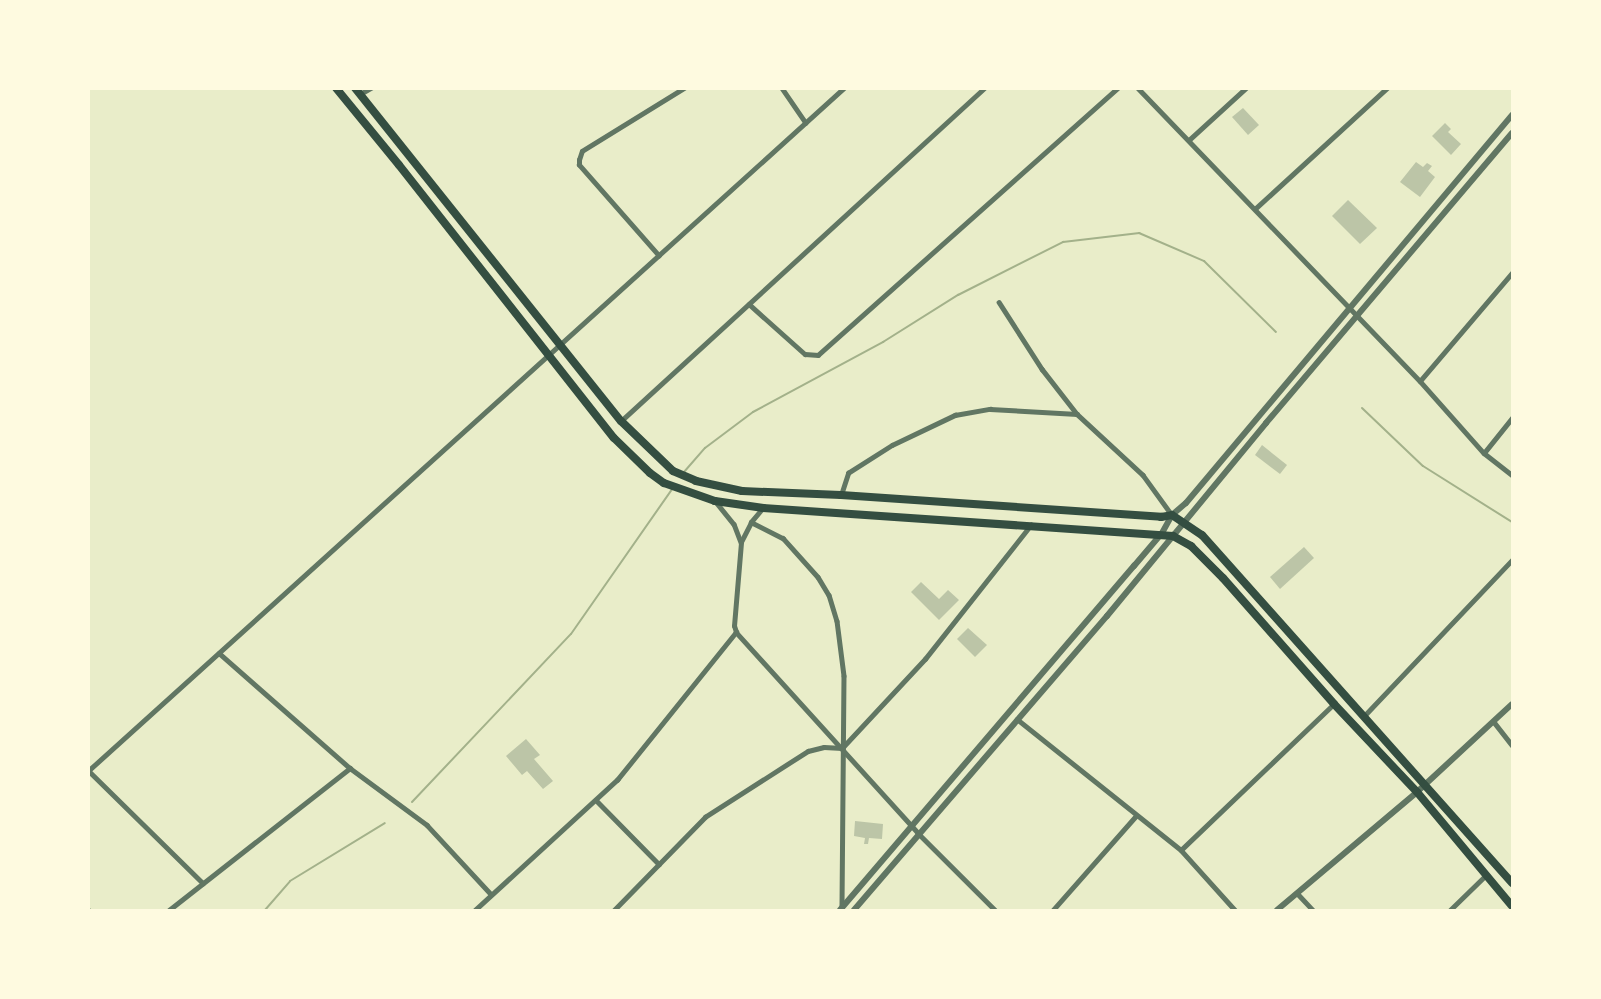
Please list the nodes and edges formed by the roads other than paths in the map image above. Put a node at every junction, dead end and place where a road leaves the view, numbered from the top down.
1 (336, 88) edge
2 (370, 88) edge
3 (684, 88) edge
4 (782, 88) edge
5 (844, 88) edge
6 (984, 88) edge
7 (1118, 88) edge
8 (1138, 88) edge
9 (1246, 88) edge
10 (1386, 88) edge
11 (357, 92) edge
12 (1512, 115) edge
13 (806, 123) junction
14 (1512, 133) edge
15 (1189, 140) junction
16 (1256, 208) junction
17 (659, 256) junction
18 (1512, 273) edge
19 (999, 302) dead end
20 (749, 304) junction
21 (1350, 308) junction
22 (1357, 315) junction
23 (558, 346) junction
24 (549, 354) junction
25 (1420, 381) junction
26 (1077, 414) junction
27 (1512, 418) edge
28 (621, 421) junction
29 (1484, 453) junction
30 (1512, 474) edge
31 (841, 495) junction
32 (715, 501) junction
33 (763, 508) junction
34 (1172, 515) junction
35 (751, 522) junction
36 (1184, 522) junction
37 (1031, 524) junction
38 (1162, 533) junction
39 (1173, 536) junction
40 (741, 543) junction
41 (1512, 560) edge
42 (736, 632) junction
43 (219, 653) junction
44 (1334, 704) junction
45 (1512, 704) edge
46 (1363, 717) junction
47 (1016, 718) junction
48 (1494, 722) junction
49 (1512, 745) edge
50 (842, 748) junction
51 (350, 768) junction
52 (89, 771) edge
53 (1425, 784) junction
54 (1417, 792) junction
55 (596, 800) junction
56 (1136, 816) junction
57 (911, 825) junction
58 (918, 833) junction
59 (1181, 850) junction
60 (659, 864) junction
61 (1486, 875) junction
62 (203, 883) junction
63 (1512, 883) edge
64 (491, 894) junction
65 (1298, 894) junction
66 (1512, 906) edge
67 (841, 909) edge
68 (169, 910) edge
69 (475, 910) edge
70 (614, 910) edge
71 (854, 910) edge
72 (995, 910) edge
73 (1053, 910) edge
74 (1235, 910) edge
75 (1277, 910) edge
76 (1313, 910) edge
77 (1450, 910) edge

1 - 24 highway
2 - 11 street
3 - 17 street
4 - 13 street
5 - 13 street
6 - 20 street
7 - 20 street
8 - 15 street
9 - 15 street
10 - 16 street
11 - 23 highway
12 - 21 street
13 - 17 street
14 - 22 street
15 - 16 street
16 - 21 street
17 - 23 street
18 - 25 street
19 - 26 street
20 - 28 street
21 - 22 street
21 - 34 street
22 - 25 street
22 - 36 street
23 - 24 street
23 - 28 highway
24 - 32 highway
24 - 43 street
25 - 29 street
26 - 31 street
26 - 34 street
27 - 29 street
28 - 31 highway
29 - 30 street
31 - 34 highway
32 - 33 highway
32 - 40 street
33 - 35 street
33 - 37 highway
34 - 36 highway
34 - 38 street
35 - 40 street
35 - 50 street
36 - 39 street
36 - 46 highway
37 - 38 highway
37 - 50 street
38 - 39 highway
38 - 57 street
39 - 44 highway
39 - 47 street
40 - 42 street
41 - 46 street
42 - 50 street
42 - 55 street
43 - 51 street
43 - 52 street
44 - 54 highway
44 - 59 street
45 - 48 street
46 - 53 highway
47 - 56 street
47 - 58 street
48 - 49 street
48 - 53 street
50 - 57 street
50 - 60 street
50 - 67 street
51 - 62 street
51 - 64 street
52 - 62 street
53 - 54 street
53 - 63 highway
54 - 61 highway
54 - 65 street
55 - 60 street
55 - 64 street
56 - 59 street
56 - 73 street
57 - 58 street
57 - 67 street
58 - 71 street
58 - 72 street
59 - 74 street
60 - 70 street
61 - 66 highway
61 - 77 street
62 - 68 street
64 - 69 street
65 - 75 street
65 - 76 street

